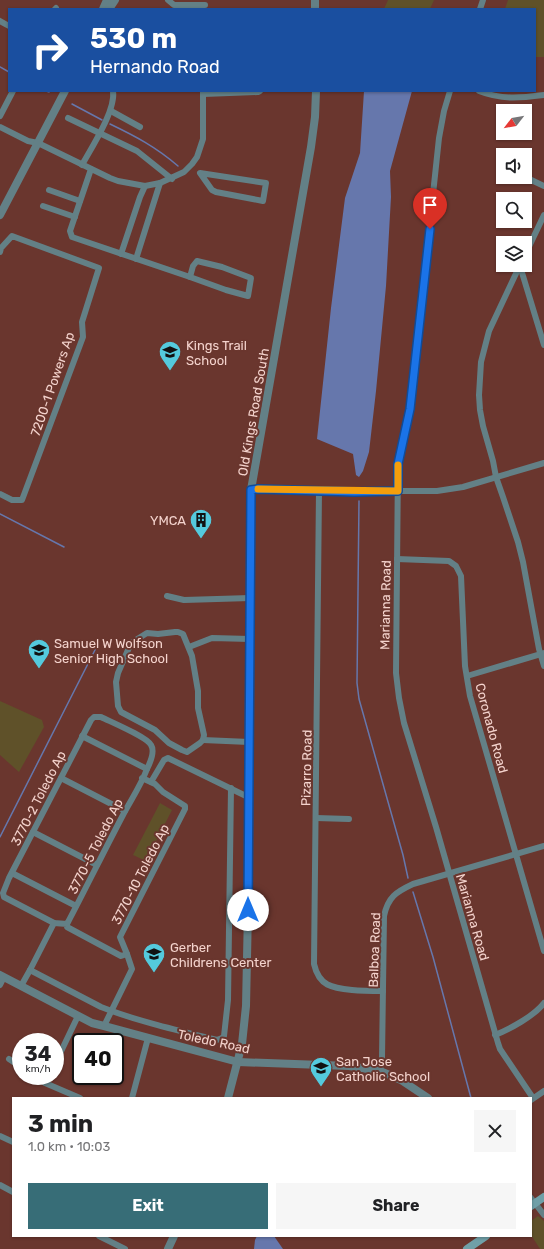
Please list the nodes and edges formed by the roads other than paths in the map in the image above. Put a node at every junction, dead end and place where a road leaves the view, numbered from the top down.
1 (168, 0) edge
2 (198, 5) edge
3 (205, 5) edge
4 (172, 7) edge
5 (12, 92) edge
6 (64, 92) edge
7 (113, 92) edge
8 (258, 92) edge
9 (316, 92) edge
10 (450, 92) edge
11 (482, 92) edge
12 (203, 93) edge
13 (544, 95) edge
14 (111, 111) junction
15 (0, 116) edge
16 (68, 118) dead end
17 (0, 126) edge
18 (140, 127) dead end
19 (99, 133) junction
20 (38, 142) junction
21 (82, 165) junction
22 (91, 169) junction
23 (187, 169) junction
24 (200, 172) junction
25 (172, 178) junction
26 (532, 180) edge
27 (160, 184) junction
28 (145, 186) junction
29 (544, 186) edge
30 (49, 190) dead end
31 (80, 201) junction
32 (43, 206) dead end
33 (544, 215) edge
34 (0, 216) edge
35 (75, 216) junction
36 (532, 240) edge
37 (0, 252) edge
38 (121, 254) junction
39 (136, 259) junction
40 (517, 272) edge
41 (522, 272) edge
42 (190, 277) junction
43 (544, 345) edge
44 (544, 462) edge
45 (496, 477) junction
46 (251, 490) junction
47 (319, 490) junction
48 (398, 491) junction
49 (0, 494) edge
50 (397, 559) junction
51 (167, 596) dead end
52 (250, 598) junction
53 (250, 639) junction
54 (189, 647) junction
55 (542, 654) edge
56 (544, 666) edge
57 (467, 676) junction
58 (82, 736) junction
59 (203, 740) junction
60 (249, 742) junction
61 (147, 770) junction
62 (61, 778) junction
63 (142, 778) junction
64 (151, 782) junction
65 (231, 788) junction
66 (248, 797) junction
67 (125, 811) junction
68 (316, 818) junction
69 (350, 819) dead end
70 (33, 832) junction
71 (544, 846) edge
72 (517, 854) junction
73 (97, 865) junction
74 (12, 873) junction
75 (449, 874) junction
76 (76, 906) junction
77 (54, 923) junction
78 (67, 924) junction
79 (544, 951) edge
80 (127, 954) junction
81 (30, 970) junction
82 (2, 976) edge
83 (0, 985) edge
84 (21, 986) junction
85 (383, 991) junction
86 (544, 1003) edge
87 (111, 1011) junction
88 (78, 1016) junction
89 (104, 1026) junction
90 (495, 1035) junction
91 (148, 1038) junction
92 (64, 1045) edge
93 (9, 1059) dead end
94 (12, 1061) edge
95 (238, 1062) junction
96 (380, 1071) junction
97 (50, 1085) edge
98 (544, 1091) edge
99 (78, 1097) edge
100 (132, 1097) edge
101 (228, 1097) edge
102 (426, 1097) edge
103 (531, 1097) edge
104 (532, 1099) edge
105 (0, 1136) edge
106 (12, 1142) edge
107 (0, 1185) edge
108 (12, 1191) edge
109 (544, 1197) edge
110 (532, 1202) edge
111 (544, 1215) edge
112 (101, 1237) edge
113 (174, 1237) edge
114 (485, 1237) edge
115 (125, 1249) edge
116 (168, 1249) edge
117 (467, 1249) edge

1 - 4 street
2 - 3 street
2 - 4 street
5 - 15 street
6 - 20 street
7 - 14 street
8 - 12 street
9 - 46 street, Old Kings Road South
10 - 48 street, Marianna Road
11 - 13 street
12 - 23 street
14 - 18 street
14 - 19 street
16 - 19 street
17 - 20 street
19 - 21 street
19 - 25 street
20 - 21 street
20 - 34 street
21 - 22 street
22 - 28 street
22 - 31 street
23 - 24 street
23 - 25 street
24 - 24 street
25 - 27 street
26 - 29 street
27 - 28 street
27 - 39 street
28 - 38 street
30 - 31 street
31 - 35 street
32 - 35 street
33 - 36 street
35 - 38 street
37 - 49 street, 7200-1 Powers Ap
38 - 39 street
39 - 42 street
40 - 45 street
41 - 43 street
42 - 42 street
44 - 45 street
45 - 48 street
45 - 55 street
46 - 47 street
46 - 52 street, Old Kings Road South
47 - 48 street
47 - 68 street, Pizarro Road
48 - 50 street, Marianna Road
50 - 57 street, Coronado Road
50 - 75 street, Marianna Road
51 - 52 street
52 - 53 street, Old Kings Road South
53 - 54 street
53 - 60 street, Old Kings Road South
54 - 59 street
54 - 59 street
55 - 56 street
55 - 57 street
57 - 72 street, Coronado Road
58 - 61 street
58 - 61 street, 3770-2 Toledo Ap
58 - 62 street, 3770-2 Toledo Ap
59 - 60 street
60 - 66 street, Old Kings Road South
61 - 63 street
62 - 67 street
62 - 70 street, 3770-2 Toledo Ap
63 - 64 street, 3770-10 Toledo Ap
63 - 67 street, 3770-5 Toledo Ap
64 - 65 street
64 - 80 street, 3770-10 Toledo Ap
65 - 66 street
65 - 87 street
66 - 95 street, Old Kings Road South
67 - 73 street, 3770-5 Toledo Ap
68 - 69 street
68 - 85 street, Pizarro Road
70 - 73 street
70 - 74 street, 3770-2 Toledo Ap
71 - 72 street, Balboa Road
72 - 75 street, Balboa Road
72 - 79 street, Coronado Road
73 - 76 street, 3770-5 Toledo Ap
74 - 76 street
74 - 77 street, 3770-2 Toledo Ap
75 - 85 street, Balboa Road
75 - 90 street, Marianna Road
76 - 78 street, 3770-5 Toledo Ap
77 - 78 street
77 - 81 street
78 - 80 street
80 - 87 street
81 - 84 street
81 - 87 street
82 - 83 street
82 - 84 street, Toledo Road
84 - 88 street, Toledo Road
85 - 96 street, Balboa Road
86 - 90 street
87 - 89 street
88 - 89 street, Toledo Road
88 - 92 street
89 - 91 street, Toledo Road
90 - 103 street, Marianna Road
91 - 95 street, Toledo Road
91 - 100 street
93 - 94 street
95 - 96 street, Toledo Road
95 - 101 street, Old Kings Road South
96 - 102 street, Toledo Road
97 - 99 street
98 - 104 street
105 - 106 street
107 - 108 street
109 - 110 main road
110 - 111 street
112 - 115 street
113 - 116 street
114 - 117 main road

